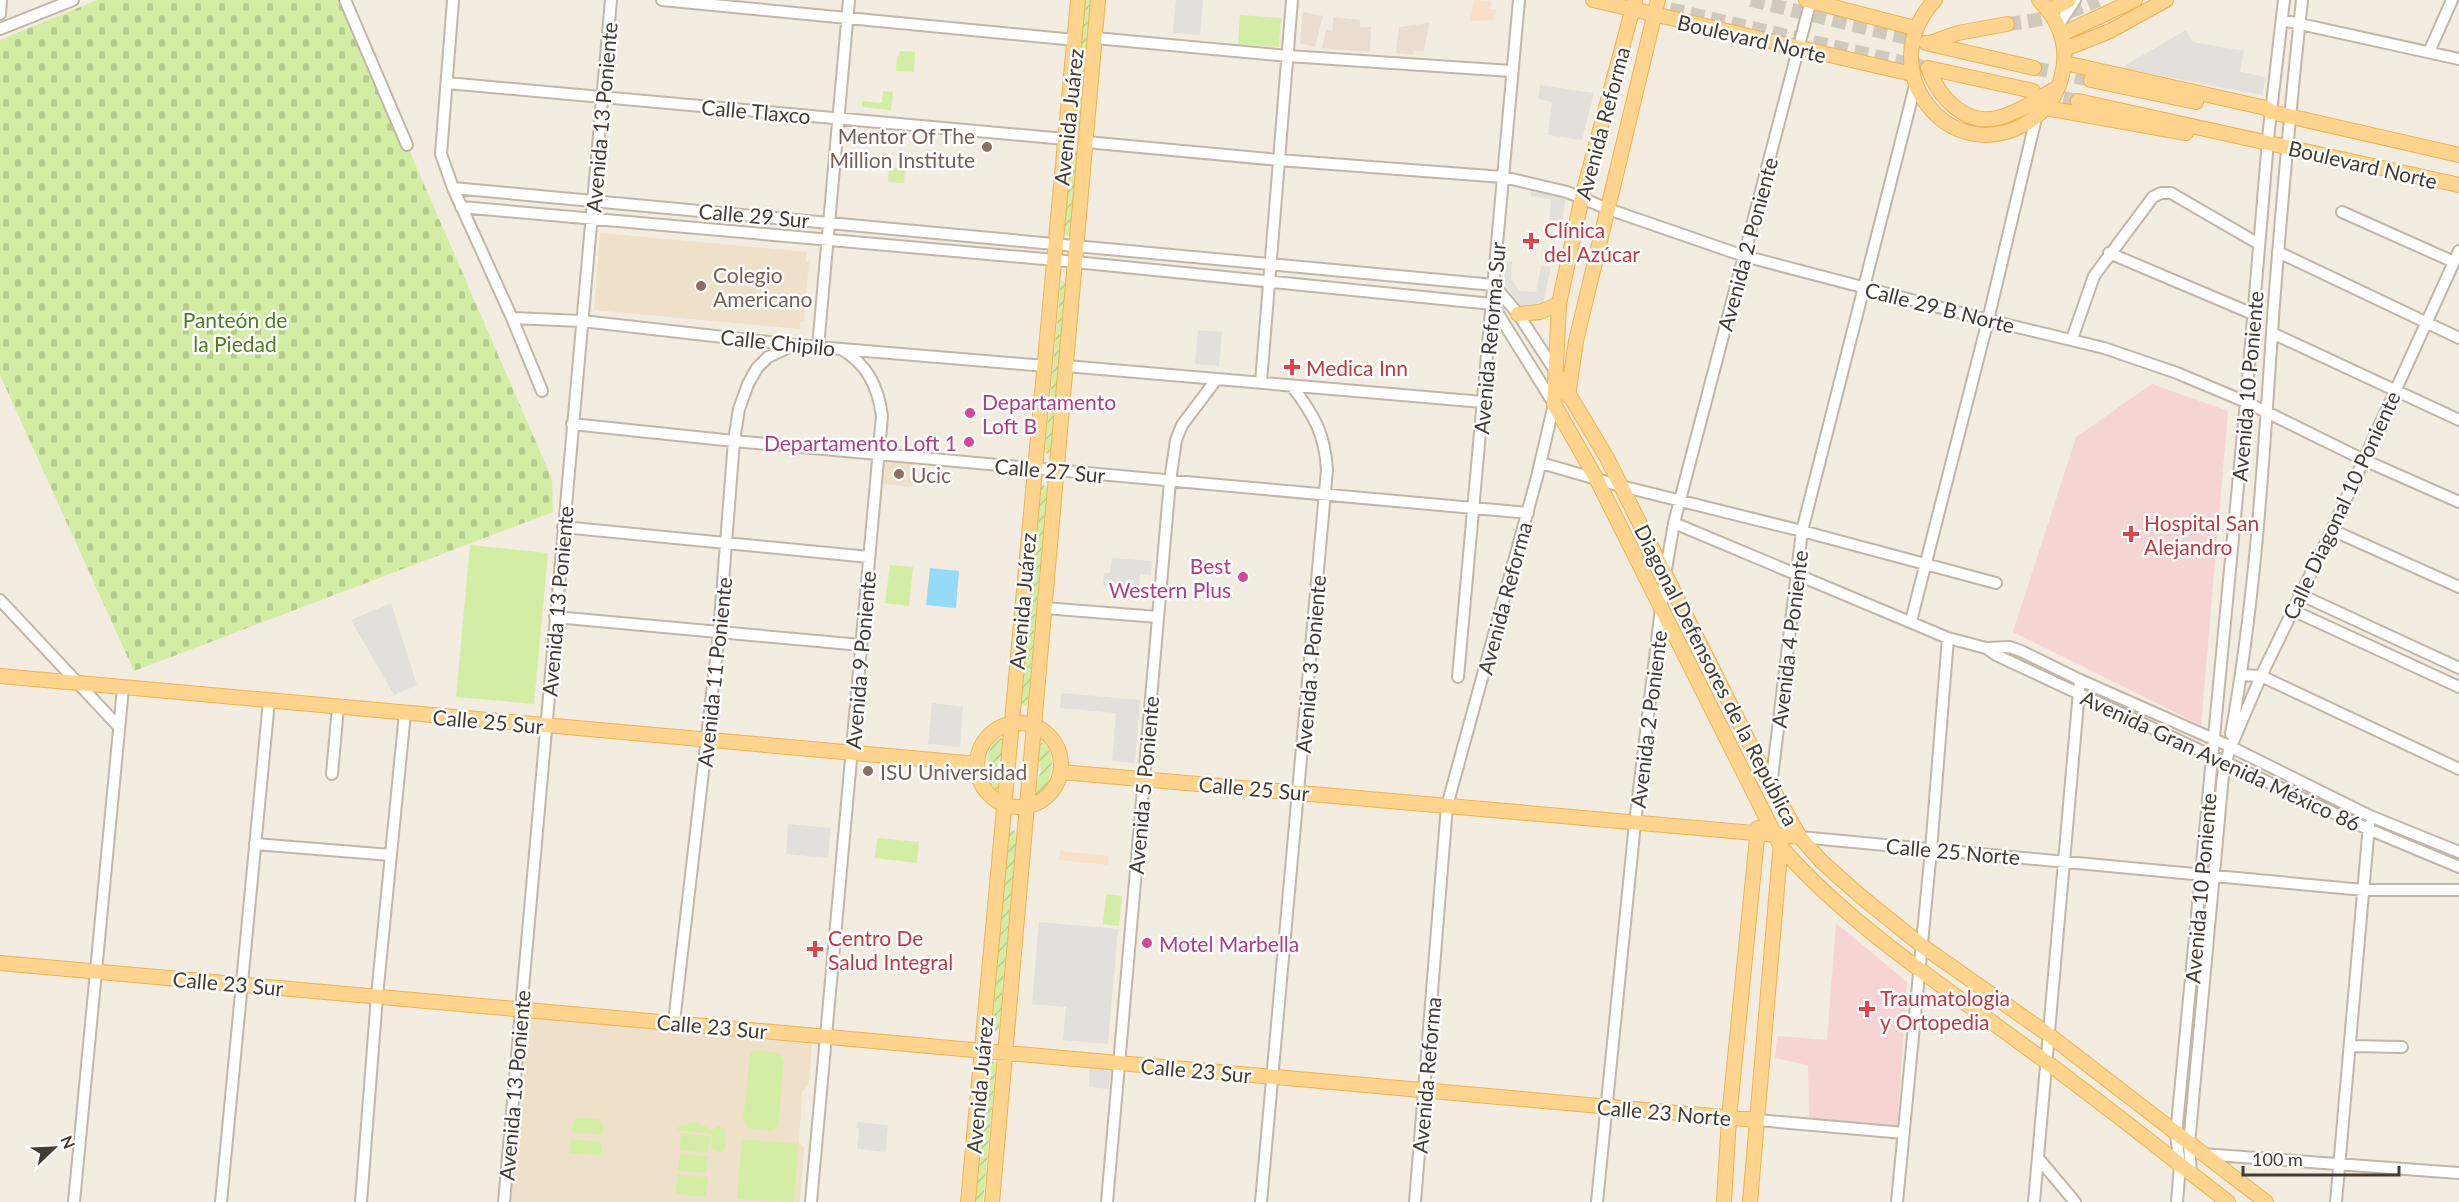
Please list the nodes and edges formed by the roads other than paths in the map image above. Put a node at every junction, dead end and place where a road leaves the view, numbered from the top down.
1 (1, 0) edge
2 (73, 0) edge
3 (345, 0) edge
4 (453, 0) edge
5 (611, 0) edge
6 (662, 0) edge
7 (849, 0) edge
8 (1078, 0) edge
9 (1098, 0) edge
10 (1292, 0) edge
11 (1519, 0) edge
12 (1593, 0) edge
13 (1658, 0) edge
14 (1809, 0) edge
15 (1935, 0) edge
16 (2039, 0) edge
17 (2069, 0) edge
18 (2074, 0) edge
19 (2135, 0) edge
20 (2166, 0) edge
21 (2284, 0) edge
22 (2302, 0) edge
23 (2452, 0) edge
24 (1634, 5) edge
25 (2049, 11) junction
26 (0, 14) edge
27 (1654, 14) junction
28 (847, 18) junction
29 (2282, 20) junction
30 (2007, 24) tunnel mouth
31 (2300, 24) junction
32 (1915, 28) junction
33 (0, 29) edge
34 (2060, 30) junction
35 (1095, 38) junction
36 (1075, 40) junction
37 (1798, 49) junction
38 (2064, 49) junction
39 (2429, 52) junction
40 (1288, 56) junction
41 (2459, 59) edge
42 (2065, 63) junction
43 (2034, 68) tunnel mouth
44 (1511, 71) junction
45 (1913, 80) junction
46 (2091, 80) tunnel mouth
47 (447, 83) junction
48 (2059, 87) junction
49 (2032, 92) tunnel mouth
50 (602, 97) junction
51 (2078, 101) tunnel mouth
52 (2046, 108) junction
53 (2271, 112) junction
54 (2290, 116) junction
55 (2036, 118) junction
56 (838, 119) junction
57 (1065, 140) junction
58 (1086, 142) junction
59 (2268, 142) junction
60 (407, 145) dead end
61 (2287, 146) junction
62 (2459, 155) edge
63 (1279, 160) junction
64 (1503, 177) junction
65 (2459, 185) edge
66 (453, 188) junction
67 (1582, 197) junction
68 (594, 201) junction
69 (461, 207) junction
70 (1608, 209) junction
71 (2342, 212) dead end
72 (592, 219) junction
73 (829, 222) junction
74 (827, 240) junction
75 (1056, 243) junction
76 (2259, 244) junction
77 (1076, 245) junction
78 (2459, 250) edge
79 (2278, 252) junction
80 (2109, 253) junction
81 (1744, 256) junction
82 (1055, 260) junction
83 (1075, 262) junction
84 (2454, 262) junction
85 (1269, 264) junction
86 (1268, 280) junction
87 (1494, 285) junction
88 (1863, 287) junction
89 (1492, 304) junction
90 (1559, 304) junction
91 (1518, 314) junction
92 (2253, 314) junction
93 (512, 318) junction
94 (1988, 320) junction
95 (582, 321) junction
96 (2426, 323) junction
97 (2272, 333) junction
98 (2459, 338) edge
99 (2072, 339) junction
100 (794, 345) junction
101 (818, 347) junction
102 (841, 349) junction
103 (1045, 366) junction
104 (1066, 366) junction
105 (1554, 369) junction
106 (1216, 380) junction
107 (1261, 382) junction
108 (1292, 386) junction
109 (2396, 390) junction
110 (542, 391) dead end
111 (1568, 393) junction
112 (1483, 402) junction
113 (2246, 402) junction
114 (1554, 404) junction
115 (2268, 412) junction
116 (2459, 420) edge
117 (1566, 422) junction
118 (572, 424) junction
119 (734, 441) junction
120 (879, 454) junction
121 (2364, 460) junction
122 (1541, 463) junction
123 (1035, 468) junction
124 (1057, 470) junction
125 (1597, 480) junction
126 (1170, 481) junction
127 (1621, 486) junction
128 (1325, 495) junction
129 (1679, 501) junction
130 (2459, 502) edge
131 (1473, 508) junction
132 (1528, 513) junction
133 (1674, 523) junction
134 (563, 527) junction
135 (2332, 530) junction
136 (1802, 531) junction
137 (727, 543) junction
138 (869, 557) junction
139 (1926, 564) junction
140 (1796, 573) junction
141 (1665, 575) junction
142 (1996, 583) dead end
143 (2459, 587) edge
144 (2299, 594) junction
145 (0, 600) edge
146 (1661, 607) junction
147 (1044, 608) junction
148 (2292, 610) junction
149 (555, 617) junction
150 (1158, 617) junction
151 (1911, 621) junction
152 (719, 633) junction
153 (1948, 638) junction
154 (861, 645) junction
155 (1986, 648) junction
156 (2459, 668) edge
157 (2241, 675) junction
158 (0, 676) edge
159 (2261, 676) junction
160 (1458, 677) dead end
161 (2080, 680) junction
162 (80, 684) junction
163 (2459, 687) edge
164 (123, 688) junction
165 (2080, 694) junction
166 (269, 701) junction
167 (338, 707) junction
168 (405, 713) junction
169 (1011, 723) junction
170 (546, 726) junction
171 (1034, 726) junction
172 (119, 728) junction
173 (2212, 738) junction
174 (707, 740) junction
175 (2230, 746) junction
176 (851, 753) junction
177 (2212, 755) junction
178 (2226, 761) junction
179 (977, 764) junction
180 (2459, 769) edge
181 (1061, 772) junction
182 (332, 774) dead end
183 (1143, 779) junction
184 (1771, 786) junction
185 (1298, 792) junction
186 (1004, 805) junction
187 (1446, 806) junction
188 (1027, 807) junction
189 (1763, 812) junction
190 (1786, 814) junction
191 (2370, 816) junction
192 (1635, 823) junction
193 (2368, 829) junction
194 (1757, 835) junction
195 (1800, 837) junction
196 (1779, 840) junction
197 (255, 844) junction
198 (1931, 850) junction
199 (2459, 852) edge
200 (391, 855) junction
201 (2065, 862) junction
202 (2459, 867) edge
203 (2201, 875) junction
204 (2213, 876) junction
205 (2364, 890) junction
206 (2459, 890) edge
207 (1922, 945) junction
208 (0, 963) edge
209 (1919, 969) junction
210 (96, 972) junction
211 (242, 985) junction
212 (377, 996) junction
213 (521, 1009) junction
214 (674, 1022) junction
215 (2049, 1035) junction
216 (826, 1037) junction
217 (2350, 1046) junction
218 (2402, 1047) dead end
219 (982, 1051) junction
220 (1005, 1053) junction
221 (2047, 1062) junction
222 (1118, 1063) junction
223 (1273, 1077) junction
224 (1425, 1090) junction
225 (1607, 1107) junction
226 (1729, 1118) junction
227 (1757, 1120) junction
228 (1904, 1133) junction
229 (2176, 1135) junction
230 (2189, 1144) junction
231 (2202, 1154) junction
232 (2038, 1158) junction
233 (2340, 1164) junction
234 (2186, 1170) junction
235 (2459, 1173) edge
236 (74, 1202) edge
237 (221, 1202) edge
238 (361, 1202) edge
239 (504, 1202) edge
240 (811, 1202) edge
241 (968, 1202) edge
242 (992, 1202) edge
243 (1107, 1202) edge
244 (1261, 1202) edge
245 (1415, 1202) edge
246 (1597, 1202) edge
247 (1724, 1202) edge
248 (1750, 1202) edge
249 (1897, 1202) edge
250 (2034, 1202) edge
251 (2075, 1202) edge
252 (2177, 1202) edge
253 (2228, 1202) edge
254 (2266, 1202) edge
255 (2336, 1202) edge

1 - 26 street
2 - 33 street
3 - 60 street
4 - 47 street
5 - 50 street, Avenida 13 Poniente
6 - 28 street
7 - 28 street
8 - 36 main road, Avenida Juárez
9 - 35 main road, Avenida Juárez
10 - 40 street
11 - 44 street, Avenida Reforma Sur
12 - 24 main road, Boulevard Norte
13 - 27 main road, Avenida Reforma
14 - 32 main road
14 - 37 street, Avenida 2 Poniente
15 - 32 main road
16 - 25 main road
17 - 25 main road
18 - 34 street
19 - 34 main road
20 - 38 main road
21 - 29 street, Avenida 10 Poniente
22 - 31 street, Avenida 10 Poniente
23 - 39 street
24 - 27 main road, Boulevard Norte
24 - 67 main road, Avenida Reforma
25 - 34 main road
27 - 37 main road, Boulevard Norte
27 - 70 main road, Avenida Reforma
28 - 36 street
28 - 56 street
29 - 31 street
29 - 53 street, Avenida 10 Poniente
30 - 43 main road
31 - 39 street
31 - 54 street, Avenida 10 Poniente
32 - 45 main road
34 - 38 main road
35 - 40 street
35 - 58 main road, Avenida Juárez
36 - 57 main road, Avenida Juárez
37 - 45 main road, Boulevard Norte
37 - 81 street, Avenida 2 Poniente
38 - 42 main road
39 - 41 street
40 - 44 street
40 - 63 street
42 - 48 main road
42 - 53 main road, Boulevard Norte
44 - 64 street, Avenida Reforma Sur
45 - 55 main road
45 - 88 street, Avenida 4 Poniente
46 - 53 main road, Boulevard Norte
47 - 50 street, Calle Tlaxco
47 - 66 street
48 - 49 main road
48 - 52 main road
50 - 56 street, Calle Tlaxco
50 - 68 street, Avenida 13 Poniente
51 - 59 main road, Boulevard Norte
52 - 55 main road
52 - 59 main road, Boulevard Norte
53 - 54 main road, Boulevard Norte
53 - 59 street, Avenida 10 Poniente
54 - 61 street, Avenida 10 Poniente
54 - 62 main road, Boulevard Norte
55 - 94 street
56 - 57 street, Calle Tlaxco
56 - 73 street
57 - 75 main road, Avenida Juárez
58 - 63 street
58 - 77 main road, Avenida Juárez
59 - 61 main road, Boulevard Norte
59 - 76 street, Avenida 10 Poniente
61 - 65 main road, Boulevard Norte
61 - 79 street, Avenida 10 Poniente
63 - 64 street
63 - 85 street
64 - 67 street
64 - 87 street, Avenida Reforma Sur
66 - 68 street, Calle 29 Sur
66 - 69 street
67 - 70 street
67 - 90 main road, Avenida Reforma
68 - 72 street, Avenida 13 Poniente
68 - 73 street, Calle 29 Sur
69 - 72 street, Calle 29 Sur
69 - 93 street
70 - 81 street, Calle 29 B Norte
70 - 111 main road, Avenida Reforma
71 - 84 street
72 - 74 street, Calle 29 Sur
72 - 95 street, Avenida 13 Poniente
73 - 74 street
73 - 75 street, Calle 29 Sur
74 - 82 street, Calle 29 Sur
74 - 101 street
75 - 77 street, Calle 29 Sur
75 - 82 main road, Avenida Juárez
76 - 80 street
76 - 92 street, Avenida 10 Poniente
77 - 83 main road, Avenida Juárez
77 - 85 street, Calle 29 Sur
78 - 84 street, Calle Diagonal 10 Poniente
79 - 96 street
79 - 97 street, Avenida 10 Poniente
80 - 92 street
80 - 99 street
81 - 88 street, Calle 29 B Norte
81 - 129 street, Avenida 2 Poniente
82 - 83 street, Calle 29 Sur
82 - 103 main road, Avenida Juárez
83 - 86 street, Calle 29 Sur
83 - 104 main road, Avenida Juárez
84 - 96 street, Calle Diagonal 10 Poniente
85 - 86 street
85 - 87 street, Calle 29 Sur
86 - 89 street, Calle 29 Sur
86 - 107 street
87 - 89 street, Avenida Reforma Sur
87 - 91 street, Diagonal Defensores de la República
88 - 94 street, Calle 29 B Norte
88 - 136 street, Avenida 4 Poniente
89 - 112 street, Avenida Reforma Sur
89 - 114 street, Diagonal Defensores de la República
90 - 91 main road
90 - 105 main road, Avenida Reforma
91 - 105 street, Diagonal Defensores de la República
92 - 113 street, Avenida 10 Poniente
93 - 95 street, Calle Chipilo
93 - 110 street
94 - 99 street, Calle 29 B Norte
94 - 139 street
95 - 100 street, Calle Chipilo
95 - 118 street, Avenida 13 Poniente
96 - 98 street
96 - 109 street, Calle Diagonal 10 Poniente
97 - 109 street
97 - 115 street, Avenida 10 Poniente
99 - 113 street, Calle 29 B Norte
100 - 101 street, Calle Chipilo
100 - 119 street, Avenida 11 Poniente
101 - 102 street, Calle Chipilo
102 - 103 street, Calle Chipilo
102 - 120 street, Avenida 9 Poniente
103 - 123 main road, Avenida Juárez
104 - 106 street
104 - 124 main road, Avenida Juárez
105 - 111 main road, Diagonal Defensores de la República
105 - 114 main road, Avenida Reforma
106 - 107 street
106 - 126 street, Avenida 5 Poniente
107 - 108 street
108 - 112 street
108 - 128 street, Avenida 3 Poniente
109 - 116 street
109 - 121 street, Calle Diagonal 10 Poniente
111 - 117 main road, Avenida Reforma
111 - 127 main road, Diagonal Defensores de la República
112 - 131 street, Avenida Reforma Sur
113 - 115 street, Calle 29 B Norte
113 - 173 street, Avenida 10 Poniente
114 - 117 main road, Diagonal Defensores de la República
114 - 122 street, Avenida Reforma
115 - 121 street, Calle 29 B Norte
115 - 157 street, Avenida 10 Poniente
117 - 125 main road, Diagonal Defensores de la República
118 - 119 street, Calle 27 Sur
118 - 134 street, Avenida 13 Poniente
119 - 120 street, Calle 27 Sur
119 - 137 street, Avenida 11 Poniente
120 - 123 street, Calle 27 Sur
120 - 138 street, Avenida 9 Poniente
121 - 130 street, Calle 29 B Norte
121 - 135 street, Calle Diagonal 10 Poniente
122 - 125 street
122 - 132 street, Avenida Reforma
123 - 124 street, Calle 27 Sur
123 - 169 main road, Avenida Juárez
124 - 126 street, Calle 27 Sur
124 - 147 main road, Avenida Juárez
125 - 127 street
125 - 146 main road, Diagonal Defensores de la República
126 - 128 street, Calle 27 Sur
126 - 150 street, Avenida 5 Poniente
127 - 129 street
127 - 141 main road, Diagonal Defensores de la República
128 - 131 street, Calle 27 Sur
128 - 185 street, Avenida 3 Poniente
129 - 133 street, Avenida 2 Poniente
129 - 136 street
131 - 132 street, Calle 27 Sur
131 - 160 street, Avenida Reforma Sur
132 - 187 street, Avenida Reforma
133 - 140 street, Avenida Gran Avenida México 86
133 - 141 street, Avenida 2 Poniente
134 - 137 street
134 - 149 street, Avenida 13 Poniente
135 - 143 street
135 - 144 street, Calle Diagonal 10 Poniente
136 - 139 street
136 - 140 street, Avenida 4 Poniente
137 - 138 street
137 - 152 street, Avenida 11 Poniente
138 - 154 street, Avenida 9 Poniente
139 - 142 street
139 - 151 street
140 - 151 street, Avenida Gran Avenida México 86
140 - 184 street, Avenida 4 Poniente
141 - 146 street, Avenida 2 Poniente
141 - 184 main road, Diagonal Defensores de la República
144 - 148 street, Calle Diagonal 10 Poniente
144 - 156 street
145 - 162 street
146 - 189 main road, Diagonal Defensores de la República
146 - 192 street, Avenida 2 Poniente
147 - 150 street
147 - 171 main road, Avenida Juárez
148 - 159 street, Calle Diagonal 10 Poniente
148 - 163 street
149 - 152 street
149 - 170 street, Avenida 13 Poniente
150 - 183 street, Avenida 5 Poniente
151 - 153 street, Avenida Gran Avenida México 86
152 - 154 street
152 - 174 street, Avenida 11 Poniente
153 - 155 street, Avenida Gran Avenida México 86
153 - 198 street
154 - 176 street, Avenida 9 Poniente
155 - 161 street, Avenida Gran Avenida México 86
155 - 165 street, Avenida Gran Avenida México 86
157 - 159 street
157 - 175 street, Avenida 10 Poniente
158 - 162 main road, Calle 25 Sur
159 - 175 street, Calle Diagonal 10 Poniente
159 - 180 street
161 - 165 street
161 - 173 street, Avenida Gran Avenida México 86
162 - 164 main road, Calle 25 Sur
162 - 172 street
164 - 166 main road, Calle 25 Sur
164 - 172 street
165 - 177 street, Avenida Gran Avenida México 86
165 - 201 street
166 - 167 main road, Calle 25 Sur
166 - 197 street
167 - 168 main road, Calle 25 Sur
167 - 182 street
168 - 170 main road, Calle 25 Sur
168 - 200 street
169 - 171 main road
169 - 179 main road
169 - 186 main road, Avenida Juárez
170 - 174 main road, Calle 25 Sur
170 - 213 street, Avenida 13 Poniente
171 - 181 main road
171 - 188 main road, Avenida Juárez
172 - 210 street
173 - 175 street, Avenida Gran Avenida México 86
173 - 177 street, Avenida 10 Poniente
174 - 176 main road, Calle 25 Sur
174 - 214 street, Avenida 11 Poniente
175 - 178 street, Calle Diagonal 10 Poniente
175 - 191 street, Avenida Gran Avenida México 86
176 - 179 main road, Calle 25 Sur
176 - 216 street, Avenida 9 Poniente
177 - 178 street, Avenida Gran Avenida México 86
177 - 203 street, Avenida 10 Poniente
178 - 193 street, Avenida Gran Avenida México 86
178 - 204 street, Avenida 10 Poniente
179 - 186 main road
181 - 183 main road, Calle 25 Sur
181 - 188 main road
183 - 185 main road, Calle 25 Sur
183 - 222 street, Avenida 5 Poniente
184 - 189 main road, Avenida 4 Poniente
184 - 190 main road, Diagonal Defensores de la República
185 - 187 main road, Calle 25 Sur
185 - 223 street, Avenida 3 Poniente
186 - 188 main road
186 - 219 main road, Avenida Juárez
187 - 192 main road, Calle 25 Norte
187 - 224 street, Avenida Reforma
188 - 220 main road, Avenida Juárez
189 - 194 main road, Avenida 4 Poniente
189 - 196 main road, Diagonal Defensores de la República
190 - 195 main road, Diagonal Defensores de la República
190 - 196 main road
191 - 193 street
191 - 199 street, Avenida Gran Avenida México 86
192 - 194 main road, Calle 25 Norte
192 - 225 street, Avenida 2 Poniente
193 - 202 street, Avenida Gran Avenida México 86
193 - 205 street
194 - 196 main road, Calle 25 Norte
194 - 226 main road, Avenida 4 Poniente
195 - 196 main road, Calle 25 Norte
195 - 198 street, Calle 25 Norte
195 - 207 main road, Diagonal Defensores de la República
196 - 209 main road, Diagonal Defensores de la República
196 - 227 main road
197 - 200 street
197 - 211 street
198 - 201 street, Calle 25 Norte
198 - 207 street
200 - 212 street
201 - 203 street, Calle 25 Norte
201 - 215 street
203 - 204 street, Calle 25 Norte
203 - 229 street, Avenida 10 Poniente
204 - 205 street, Calle 25 Norte
204 - 230 street, Avenida 10 Poniente
205 - 206 street, Calle 25 Norte
205 - 217 street
207 - 209 street
207 - 215 main road, Diagonal Defensores de la República
208 - 210 main road, Calle 23 Sur
209 - 221 main road, Diagonal Defensores de la República
209 - 228 street
210 - 211 main road, Calle 23 Sur
210 - 236 street
211 - 212 main road, Calle 23 Sur
211 - 237 street
212 - 213 main road, Calle 23 Sur
212 - 238 street
213 - 214 main road, Calle 23 Sur
213 - 239 street, Avenida 13 Poniente
214 - 216 main road, Calle 23 Sur
215 - 221 street
215 - 229 main road, Diagonal Defensores de la República
216 - 219 main road, Calle 23 Sur
216 - 240 street, Avenida 9 Poniente
217 - 218 street
217 - 233 street
219 - 220 main road, Calle 23 Sur
219 - 241 main road, Avenida Juárez
220 - 222 main road, Calle 23 Sur
220 - 242 main road, Avenida Juárez
221 - 232 street
221 - 234 main road, Diagonal Defensores de la República
222 - 223 main road, Calle 23 Sur
222 - 243 street, Avenida 5 Poniente
223 - 224 main road, Calle 23 Sur
223 - 244 street, Avenida 3 Poniente
224 - 225 main road, Calle 23 Norte
224 - 245 street, Avenida Reforma
225 - 226 main road, Calle 23 Norte
225 - 246 street, Avenida 2 Poniente
226 - 227 main road, Calle 23 Norte
226 - 247 main road, Avenida 4 Poniente
227 - 228 street, Calle 23 Norte
227 - 248 main road
228 - 249 street
229 - 230 main road, Diagonal Defensores de la República
229 - 234 street, Avenida 10 Poniente
230 - 231 main road, Diagonal Defensores de la República
230 - 234 street, Avenida 10 Poniente
231 - 233 street
231 - 254 main road, Diagonal Defensores de la República
232 - 250 street
232 - 251 street
233 - 235 street
233 - 255 street
234 - 252 street, Avenida 10 Poniente
234 - 253 main road, Diagonal Defensores de la República

